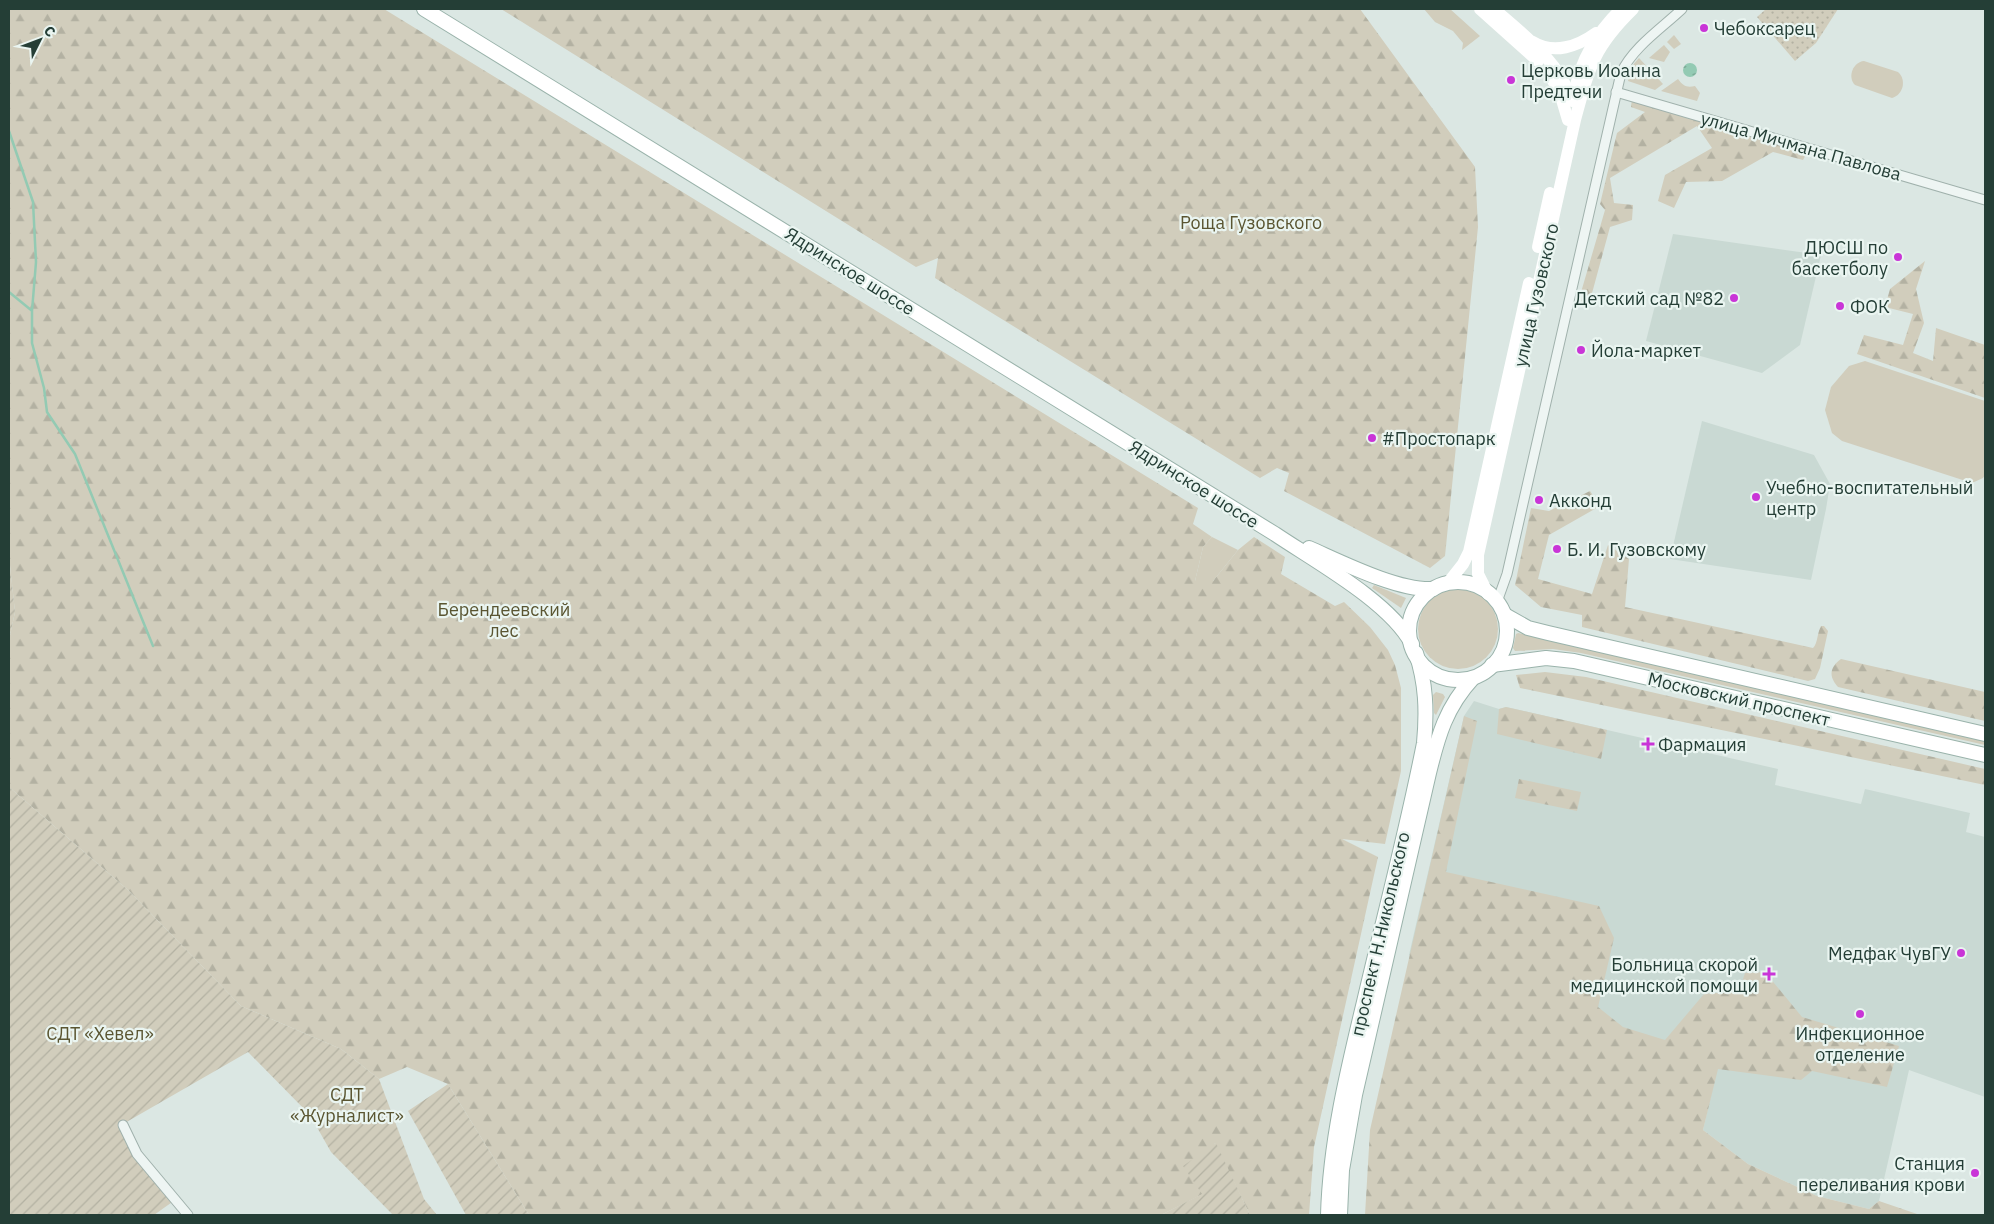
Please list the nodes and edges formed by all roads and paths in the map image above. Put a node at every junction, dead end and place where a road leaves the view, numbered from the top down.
1 (424, 9) edge
2 (1480, 9) edge
3 (1621, 9) edge
4 (1633, 9) edge
5 (1682, 9) edge
6 (1496, 15) edge
7 (1603, 27) junction
8 (1512, 31) junction
9 (1529, 40) junction
10 (1537, 60) junction
11 (1556, 69) junction
12 (1583, 72) junction
13 (1616, 92) junction
14 (1572, 102) junction
15 (1572, 120) junction
16 (1985, 200) edge
17 (1276, 534) junction
18 (1448, 583) junction
19 (1433, 589) junction
20 (1492, 598) junction
21 (1505, 615) junction
22 (1414, 649) junction
23 (1492, 665) junction
24 (1473, 678) junction
25 (1985, 734) edge
26 (1985, 755) edge
27 (123, 1124) dead end
28 (188, 1215) edge
29 (1328, 1215) edge
30 (1340, 1215) edge

1 - 17 main road, Ядринское шоссе
2 - 6 main road
3 - 7 main road, улица Гузовского
4 - 12 main road, улица Гузовского
5 - 13 street
6 - 8 main road
7 - 9 main road
7 - 12 main road, улица Гузовского
8 - 9 main road
8 - 10 main road
9 - 11 main road
10 - 11 main road
10 - 15 main road
11 - 12 main road
11 - 14 main road
12 - 14 main road, улица Гузовского
12 - 15 main road, улица Гузовского
13 - 16 street, улица Мичмана Павлова
13 - 20 street
14 - 15 main road
15 - 18 main road, улица Гузовского
15 - 20 main road, улица Гузовского
17 - 19 main road, Ядринское шоссе
17 - 22 main road, Ядринское шоссе
18 - 19 main road
18 - 20 main road
19 - 22 main road
20 - 21 main road
21 - 23 main road
21 - 25 main road, Московский проспект
22 - 24 main road
22 - 29 main road, проспект Н.Никольского
23 - 24 main road
23 - 26 main road, Московский проспект
24 - 30 main road, проспект Н.Никольского
27 - 28 street

